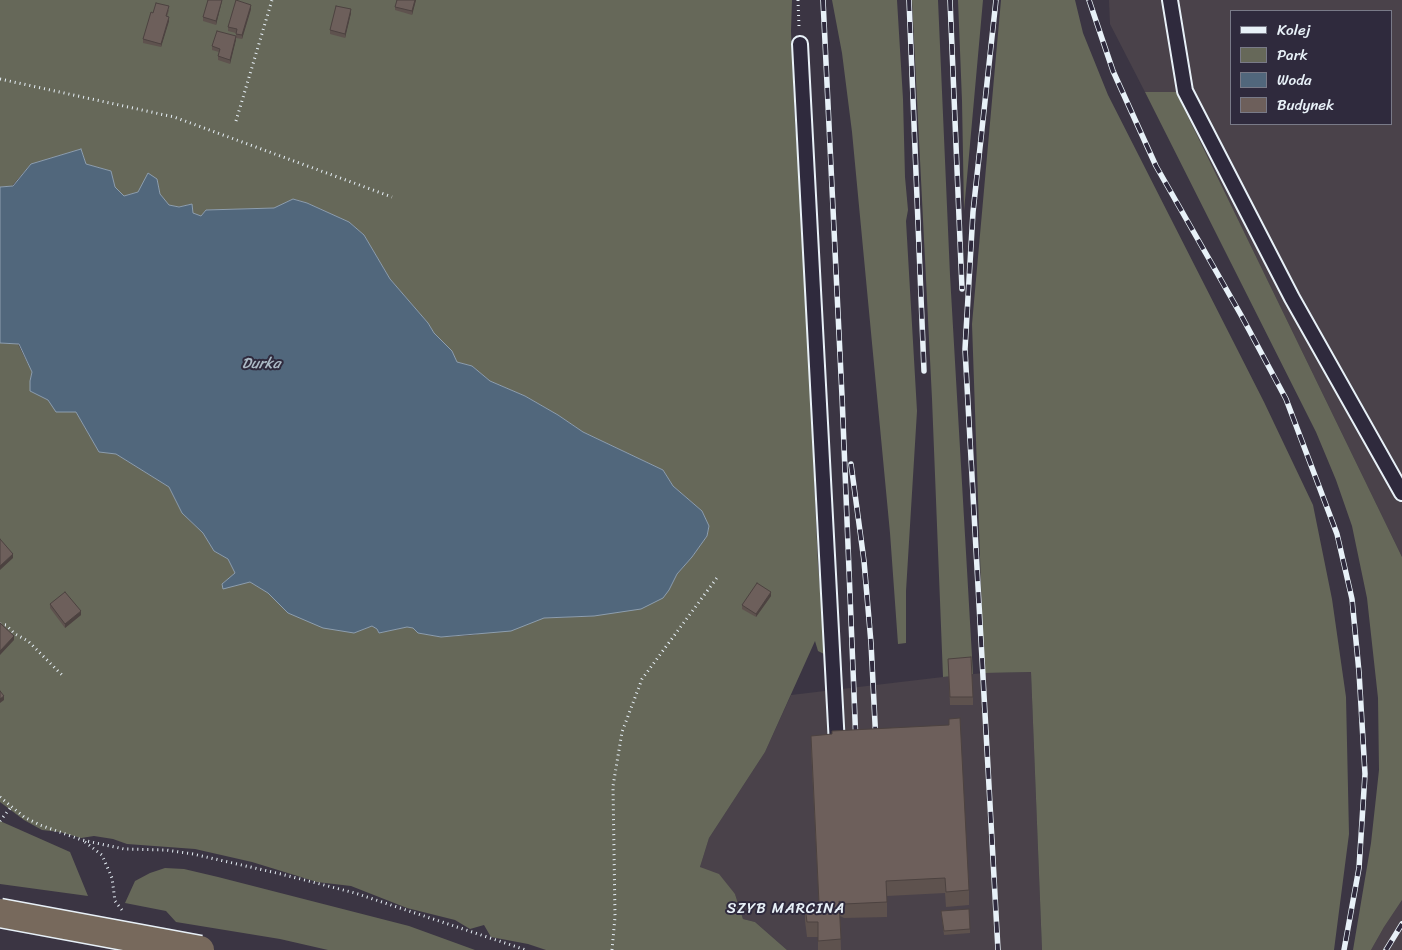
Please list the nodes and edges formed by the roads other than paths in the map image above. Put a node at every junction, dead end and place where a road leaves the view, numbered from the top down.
1 (1170, 0) edge
2 (800, 44) road end
3 (1402, 494) edge
4 (837, 745) edge
5 (0, 913) edge
6 (200, 950) edge

1 - 3 lane
2 - 4 lane
5 - 6 main road, bridge

